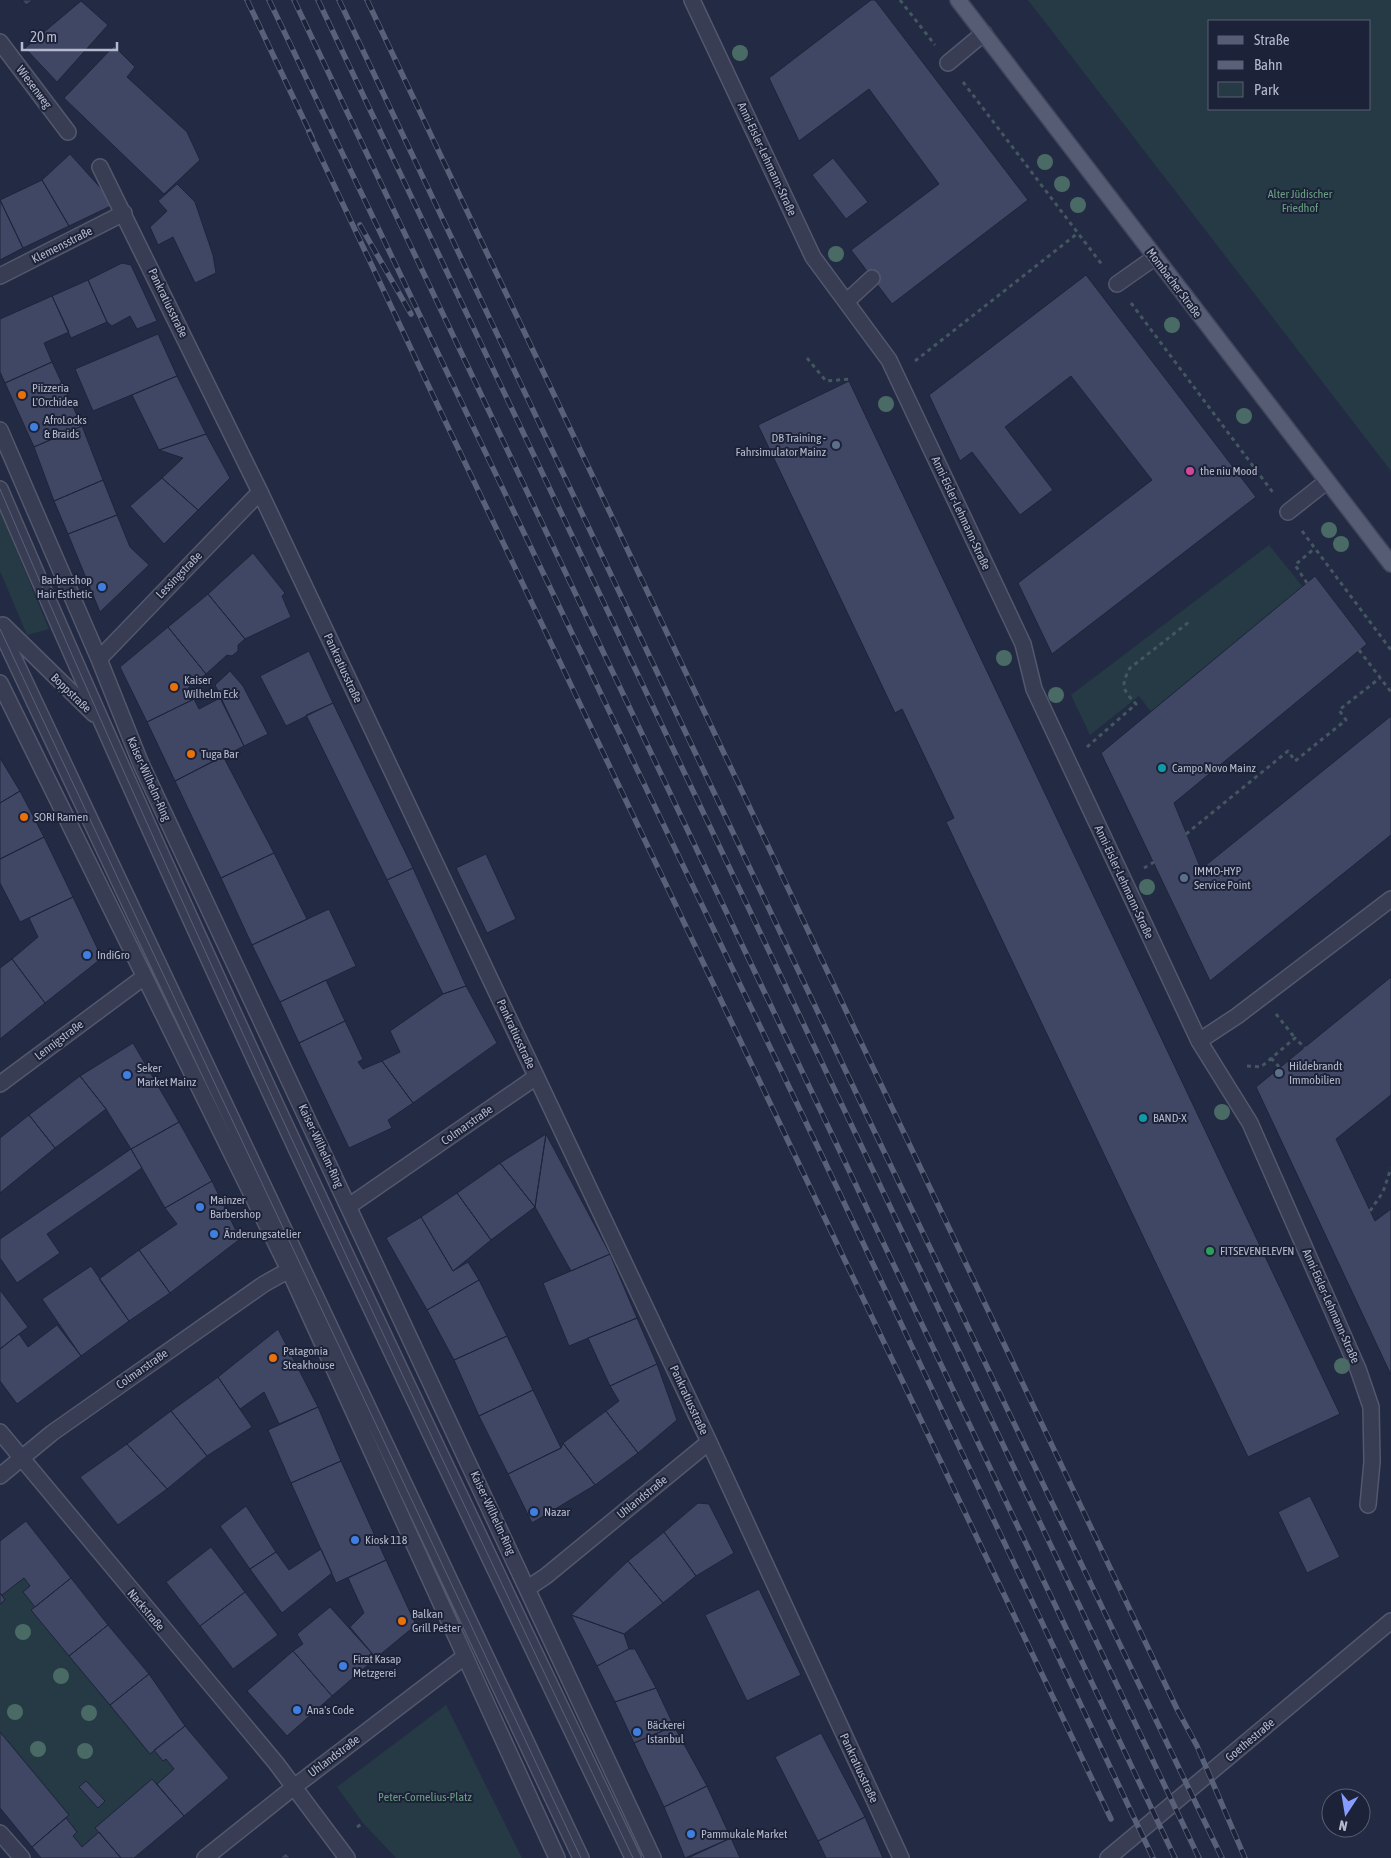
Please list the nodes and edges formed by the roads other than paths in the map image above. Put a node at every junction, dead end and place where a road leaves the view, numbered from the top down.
1 (692, 0) edge
2 (958, 0) edge
3 (984, 34) junction
4 (0, 42) edge
5 (948, 63) road end
6 (68, 132) dead end
7 (100, 167) dead end
8 (124, 213) junction
9 (1154, 258) junction
10 (0, 276) edge
11 (872, 278) dead end
12 (1117, 284) road end
13 (846, 302) junction
14 (0, 430) edge
15 (1326, 482) junction
16 (0, 489) edge
17 (260, 492) junction
18 (1288, 512) road end
19 (1391, 564) edge
20 (0, 622) edge
21 (0, 629) edge
22 (100, 659) junction
23 (2, 690) edge
24 (98, 718) junction
25 (141, 764) junction
26 (1391, 899) edge
27 (144, 978) junction
28 (1199, 1041) junction
29 (536, 1077) junction
30 (0, 1084) edge
31 (349, 1206) junction
32 (289, 1270) junction
33 (0, 1432) edge
34 (709, 1442) junction
35 (20, 1459) junction
36 (0, 1476) edge
37 (1368, 1505) dead end
38 (528, 1588) junction
39 (1391, 1621) edge
40 (464, 1657) junction
41 (294, 1787) junction
42 (0, 1833) edge
43 (22, 1858) edge
44 (205, 1858) edge
45 (347, 1858) edge
46 (556, 1858) edge
47 (581, 1858) edge
48 (633, 1858) edge
49 (654, 1858) edge
50 (901, 1858) edge
51 (1108, 1858) edge

1 - 13 street, Anni-Eisler-Lehmann-Straße
2 - 3 main road, Mombacher Straße
3 - 5 street
3 - 9 main road, Mombacher Straße
4 - 6 street, Wiesenweg
7 - 8 street
8 - 10 street, Klemensstraße
8 - 17 street, Pankratiusstraße
9 - 12 street
9 - 15 main road, Mombacher Straße
11 - 13 street
13 - 28 street, Anni-Eisler-Lehmann-Straße
14 - 22 street, Kaiser-Wilhelm-Ring
15 - 18 street
15 - 19 main road, Mombacher Straße
16 - 24 street, Kaiser-Wilhelm-Ring
17 - 22 street, Lessingstraße
17 - 29 street, Pankratiusstraße
20 - 24 street, Boppstraße
21 - 47 street
22 - 25 street, Kaiser-Wilhelm-Ring
23 - 27 street
24 - 25 street, Boppstraße
24 - 48 street, Kaiser-Wilhelm-Ring
25 - 31 street, Kaiser-Wilhelm-Ring
26 - 28 street
27 - 30 street, Lennigstraße
27 - 32 street
28 - 37 street, Anni-Eisler-Lehmann-Straße
29 - 31 street, Colmarstraße
29 - 34 street, Pankratiusstraße
31 - 38 street, Kaiser-Wilhelm-Ring
32 - 35 street, Colmarstraße
32 - 40 street
33 - 35 street, Nackstraße
34 - 38 street, Uhlandstraße
34 - 50 street, Pankratiusstraße
35 - 36 street, Colmarstraße
35 - 41 street, Nackstraße
38 - 49 street, Kaiser-Wilhelm-Ring
39 - 51 street, Goethestraße
40 - 41 street, Uhlandstraße
40 - 46 street
41 - 44 street, Uhlandstraße
41 - 45 street
42 - 43 street

